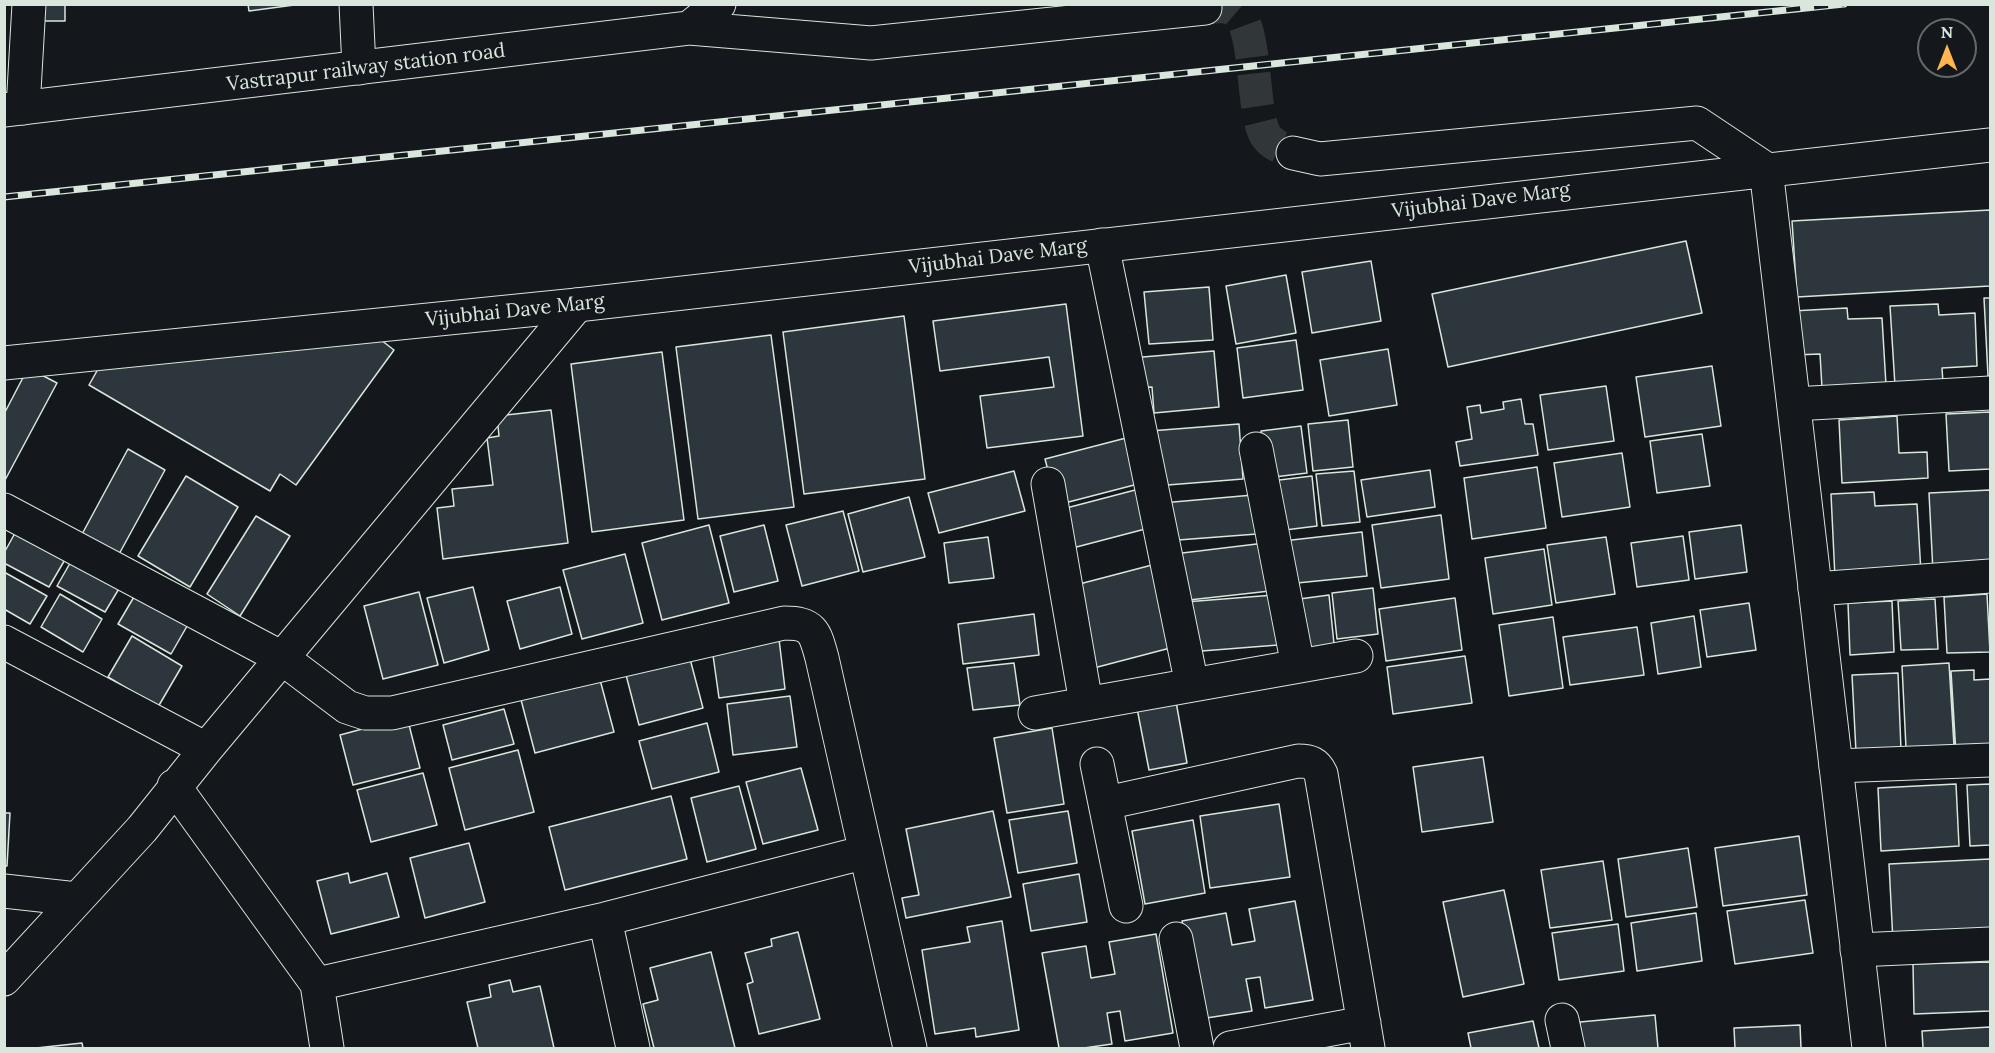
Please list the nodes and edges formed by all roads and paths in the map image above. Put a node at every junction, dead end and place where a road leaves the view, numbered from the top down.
1 (29, 4) edge
2 (356, 4) edge
3 (719, 4) edge
4 (1205, 8) dead end
5 (690, 28) junction
6 (359, 68) junction
7 (14, 109) edge
8 (1990, 144) edge
9 (1293, 153) tunnel mouth
10 (1766, 169) junction
11 (1102, 245) junction
12 (577, 305) junction
13 (4, 363) edge
14 (1990, 393) edge
15 (1794, 404) junction
16 (1256, 449) dead end
17 (1048, 484) dead end
18 (4, 510) edge
19 (1990, 576) edge
20 (1815, 589) junction
21 (4, 642) edge
22 (1356, 656) dead end
23 (282, 658) junction
24 (1298, 666) junction
25 (1192, 685) junction
26 (1086, 703) junction
27 (1035, 713) dead end
28 (206, 749) junction
29 (1990, 760) edge
30 (1097, 764) dead end
31 (1836, 766) junction
32 (174, 786) junction
33 (1106, 803) junction
34 (866, 852) junction
35 (4, 891) edge
36 (77, 899) junction
37 (1126, 906) dead end
38 (605, 919) junction
39 (1176, 939) dead end
40 (1990, 944) edge
41 (1857, 950) junction
42 (4, 979) edge
43 (316, 984) junction
44 (1366, 1036) edge
45 (327, 1048) edge
46 (633, 1048) edge
47 (910, 1048) edge
48 (1197, 1048) edge
49 (1230, 1048) edge
50 (1869, 1048) edge

1 - 7 street
2 - 6 street
3 - 5 street
4 - 5 street, Vastrapur railway station road
5 - 6 street, Vastrapur railway station road
6 - 7 street, Vastrapur railway station road
8 - 10 street, Vijubhai Dave Marg
9 - 10 street
10 - 11 street, Vijubhai Dave Marg
10 - 15 street
11 - 12 street, Vijubhai Dave Marg
11 - 25 street
12 - 13 street, Vijubhai Dave Marg
12 - 23 street
14 - 15 street
15 - 20 street
16 - 24 street
17 - 26 street
18 - 23 street
19 - 20 street
20 - 31 street
21 - 28 street
22 - 24 street
23 - 28 street
23 - 34 street
24 - 25 street
25 - 26 street
26 - 27 street
28 - 32 street
29 - 31 street
30 - 33 street
31 - 41 street
32 - 36 street
32 - 43 street
33 - 37 street
33 - 44 street
34 - 38 street
34 - 47 street
35 - 36 street
36 - 42 street
38 - 43 street
38 - 46 street
39 - 48 street
40 - 41 street
41 - 50 street
43 - 45 street
44 - 49 street

